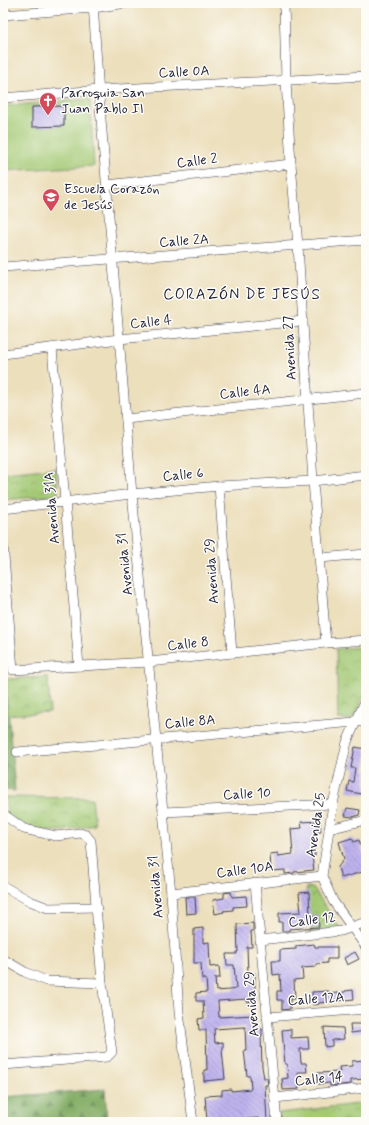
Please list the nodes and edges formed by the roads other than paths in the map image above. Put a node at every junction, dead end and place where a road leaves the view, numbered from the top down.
1 (127, 3) edge
2 (284, 3) edge
3 (93, 5) edge
4 (3, 15) edge
5 (366, 76) edge
6 (366, 80) edge
7 (286, 81) junction
8 (99, 90) junction
9 (3, 98) edge
10 (291, 164) junction
11 (107, 185) junction
12 (366, 240) edge
13 (298, 246) junction
14 (113, 260) junction
15 (3, 267) edge
16 (303, 321) junction
17 (120, 339) junction
18 (52, 348) junction
19 (3, 354) edge
20 (366, 393) edge
21 (307, 399) junction
22 (126, 419) junction
23 (366, 475) edge
24 (313, 481) junction
25 (219, 486) junction
26 (132, 494) junction
27 (66, 502) junction
28 (3, 509) edge
29 (3, 543) edge
30 (366, 554) edge
31 (320, 558) junction
32 (366, 640) edge
33 (326, 643) junction
34 (232, 653) junction
35 (149, 662) junction
36 (79, 666) junction
37 (366, 699) edge
38 (356, 721) junction
39 (366, 721) edge
40 (156, 739) junction
41 (17, 752) dead end
42 (333, 804) junction
43 (163, 812) junction
44 (3, 814) edge
45 (366, 820) edge
46 (329, 830) junction
47 (322, 876) junction
48 (255, 883) junction
49 (3, 886) edge
50 (171, 893) junction
51 (97, 907) junction
52 (366, 922) edge
53 (350, 927) junction
54 (260, 940) junction
55 (366, 948) edge
56 (3, 960) edge
57 (102, 983) junction
58 (366, 1010) edge
59 (267, 1017) junction
60 (3, 1064) edge
61 (366, 1088) edge
62 (275, 1098) junction
63 (193, 1122) edge
64 (277, 1122) edge

1 - 3 street
2 - 7 street, Avenida 27
3 - 4 street
3 - 8 street, Avenida 31
5 - 6 street
5 - 7 street, Calle 0A
7 - 8 street, Calle 0A
7 - 10 street, Avenida 27
8 - 9 street, Calle 0A
8 - 11 street, Avenida 31
10 - 11 street, Calle 2
10 - 13 street, Avenida 27
11 - 14 street, Avenida 31
12 - 13 street, Calle 2A
13 - 14 street, Calle 2A
13 - 16 street, Avenida 27
14 - 15 street, Calle 2A
14 - 17 street, Avenida 31
16 - 17 street, Calle 4
16 - 21 street, Avenida 27
17 - 18 street, Calle 4
17 - 22 street, Avenida 31
18 - 19 street, Calle 4
18 - 27 street, Avenida 31A
20 - 21 street, Calle 4A
21 - 22 street, Calle 4A
21 - 24 street, Avenida 27
22 - 26 street, Avenida 31
23 - 24 street, Calle 6
24 - 25 street, Calle 6
24 - 31 street, Avenida 27
25 - 26 street, Calle 6
25 - 34 street, Avenida 29
26 - 27 street, Calle 6
26 - 35 street, Avenida 31
27 - 28 street, Calle 6
27 - 36 street, Avenida 31A
29 - 36 street, Calle 8
30 - 31 street
31 - 33 street, Avenida 27
32 - 33 street, Calle 8
33 - 34 street, Calle 8
34 - 35 street, Calle 8
35 - 36 street, Calle 8
35 - 40 street, Avenida 31
37 - 38 street, Avenida 25
38 - 39 street, Calle 8A
38 - 40 street, Calle 8A
38 - 42 street, Avenida 25
40 - 41 street, Calle 8A
40 - 43 street, Avenida 31
42 - 43 street, Calle 10
42 - 46 street, Avenida 25
43 - 50 street, Avenida 31
44 - 51 street
45 - 46 street
46 - 47 street, Avenida 25
47 - 48 street, Calle 10A
47 - 53 street, Avenida 25
48 - 50 street, Calle 10A
48 - 54 street, Avenida 29
49 - 51 street
50 - 63 street, Avenida 31
51 - 57 street
52 - 53 street, Calle 12
53 - 54 street, Calle 12
53 - 55 street, Avenida 25
54 - 59 street, Avenida 29
56 - 57 street
57 - 60 street
58 - 59 street, Calle 12A
59 - 62 street, Avenida 29
61 - 62 street, Calle 14
62 - 64 street, Avenida 29

